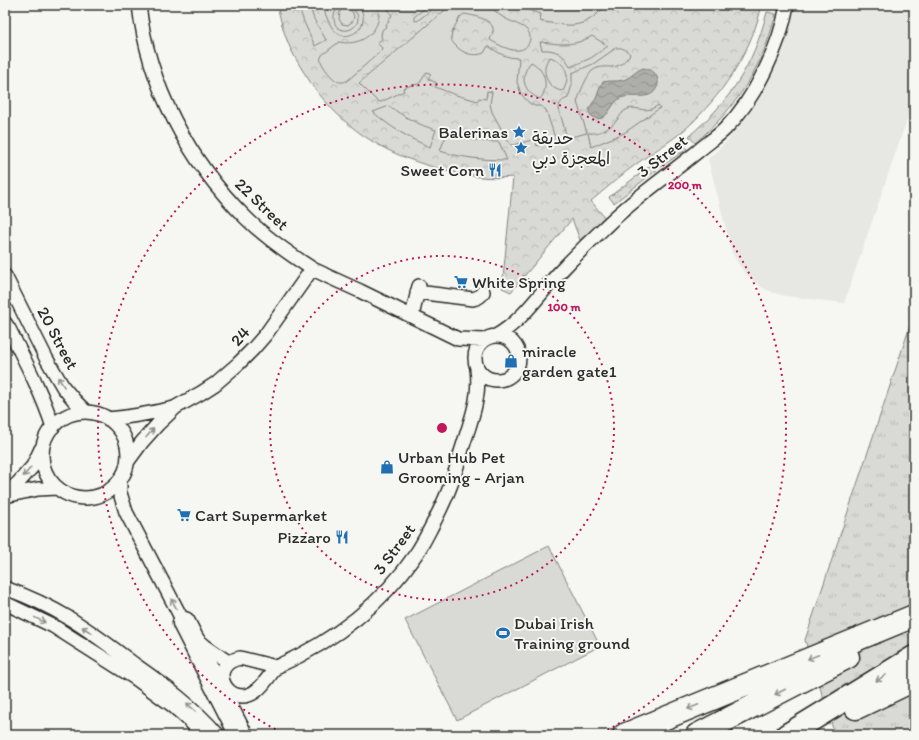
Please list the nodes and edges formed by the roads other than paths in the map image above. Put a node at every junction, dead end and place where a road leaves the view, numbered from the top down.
1 (139, 5) edge
2 (787, 5) edge
3 (312, 269) junction
4 (5, 276) edge
5 (483, 292) dead end
6 (525, 314) junction
7 (412, 316) junction
8 (5, 323) edge
9 (490, 338) junction
10 (458, 339) junction
11 (516, 347) junction
12 (476, 366) junction
13 (494, 380) junction
14 (476, 402) junction
15 (176, 407) junction
16 (86, 412) junction
17 (108, 419) junction
18 (53, 427) junction
19 (43, 446) junction
20 (128, 461) junction
21 (120, 481) junction
22 (57, 488) junction
23 (5, 495) edge
24 (5, 588) edge
25 (5, 603) edge
26 (914, 616) edge
27 (914, 622) edge
28 (184, 623) junction
29 (914, 657) edge
30 (228, 662) junction
31 (276, 667) junction
32 (914, 680) edge
33 (203, 735) edge
34 (218, 735) edge
35 (241, 735) edge
36 (624, 735) edge
37 (697, 735) edge
38 (787, 735) edge
39 (799, 735) edge

1 - 3 street, 22 Street
2 - 6 street, 3 Street
3 - 7 street, 22 Street
3 - 15 street, 24
16 -> 4 street, 20 Street
5 - 7 street
6 - 9 street, 3 Street
6 - 11 street, 3 Street
7 - 10 street, 22 Street
8 - 18 street
9 - 10 street, 22 Street
9 - 11 street
9 - 12 street
10 - 12 street, 22 Street
11 - 13 street
12 - 13 street
12 - 14 street, 3 Street
13 - 14 street, 3 Street
14 - 31 street, 3 Street
15 - 17 street, 24
20 -> 15 street, 24
16 - 17 street
16 - 18 street
17 - 20 street
18 - 19 street
19 - 22 street
19 -> 23 street
20 - 21 street
21 - 22 street
28 -> 21 street
22 - 23 street
34 -> 24 street
25 -> 33 street
26 -> 36 highway
27 -> 37 highway
28 - 30 street
28 - 35 highway
29 -> 38 highway
30 - 31 street
30 - 31 street, 3 Street
32 - 39 highway

